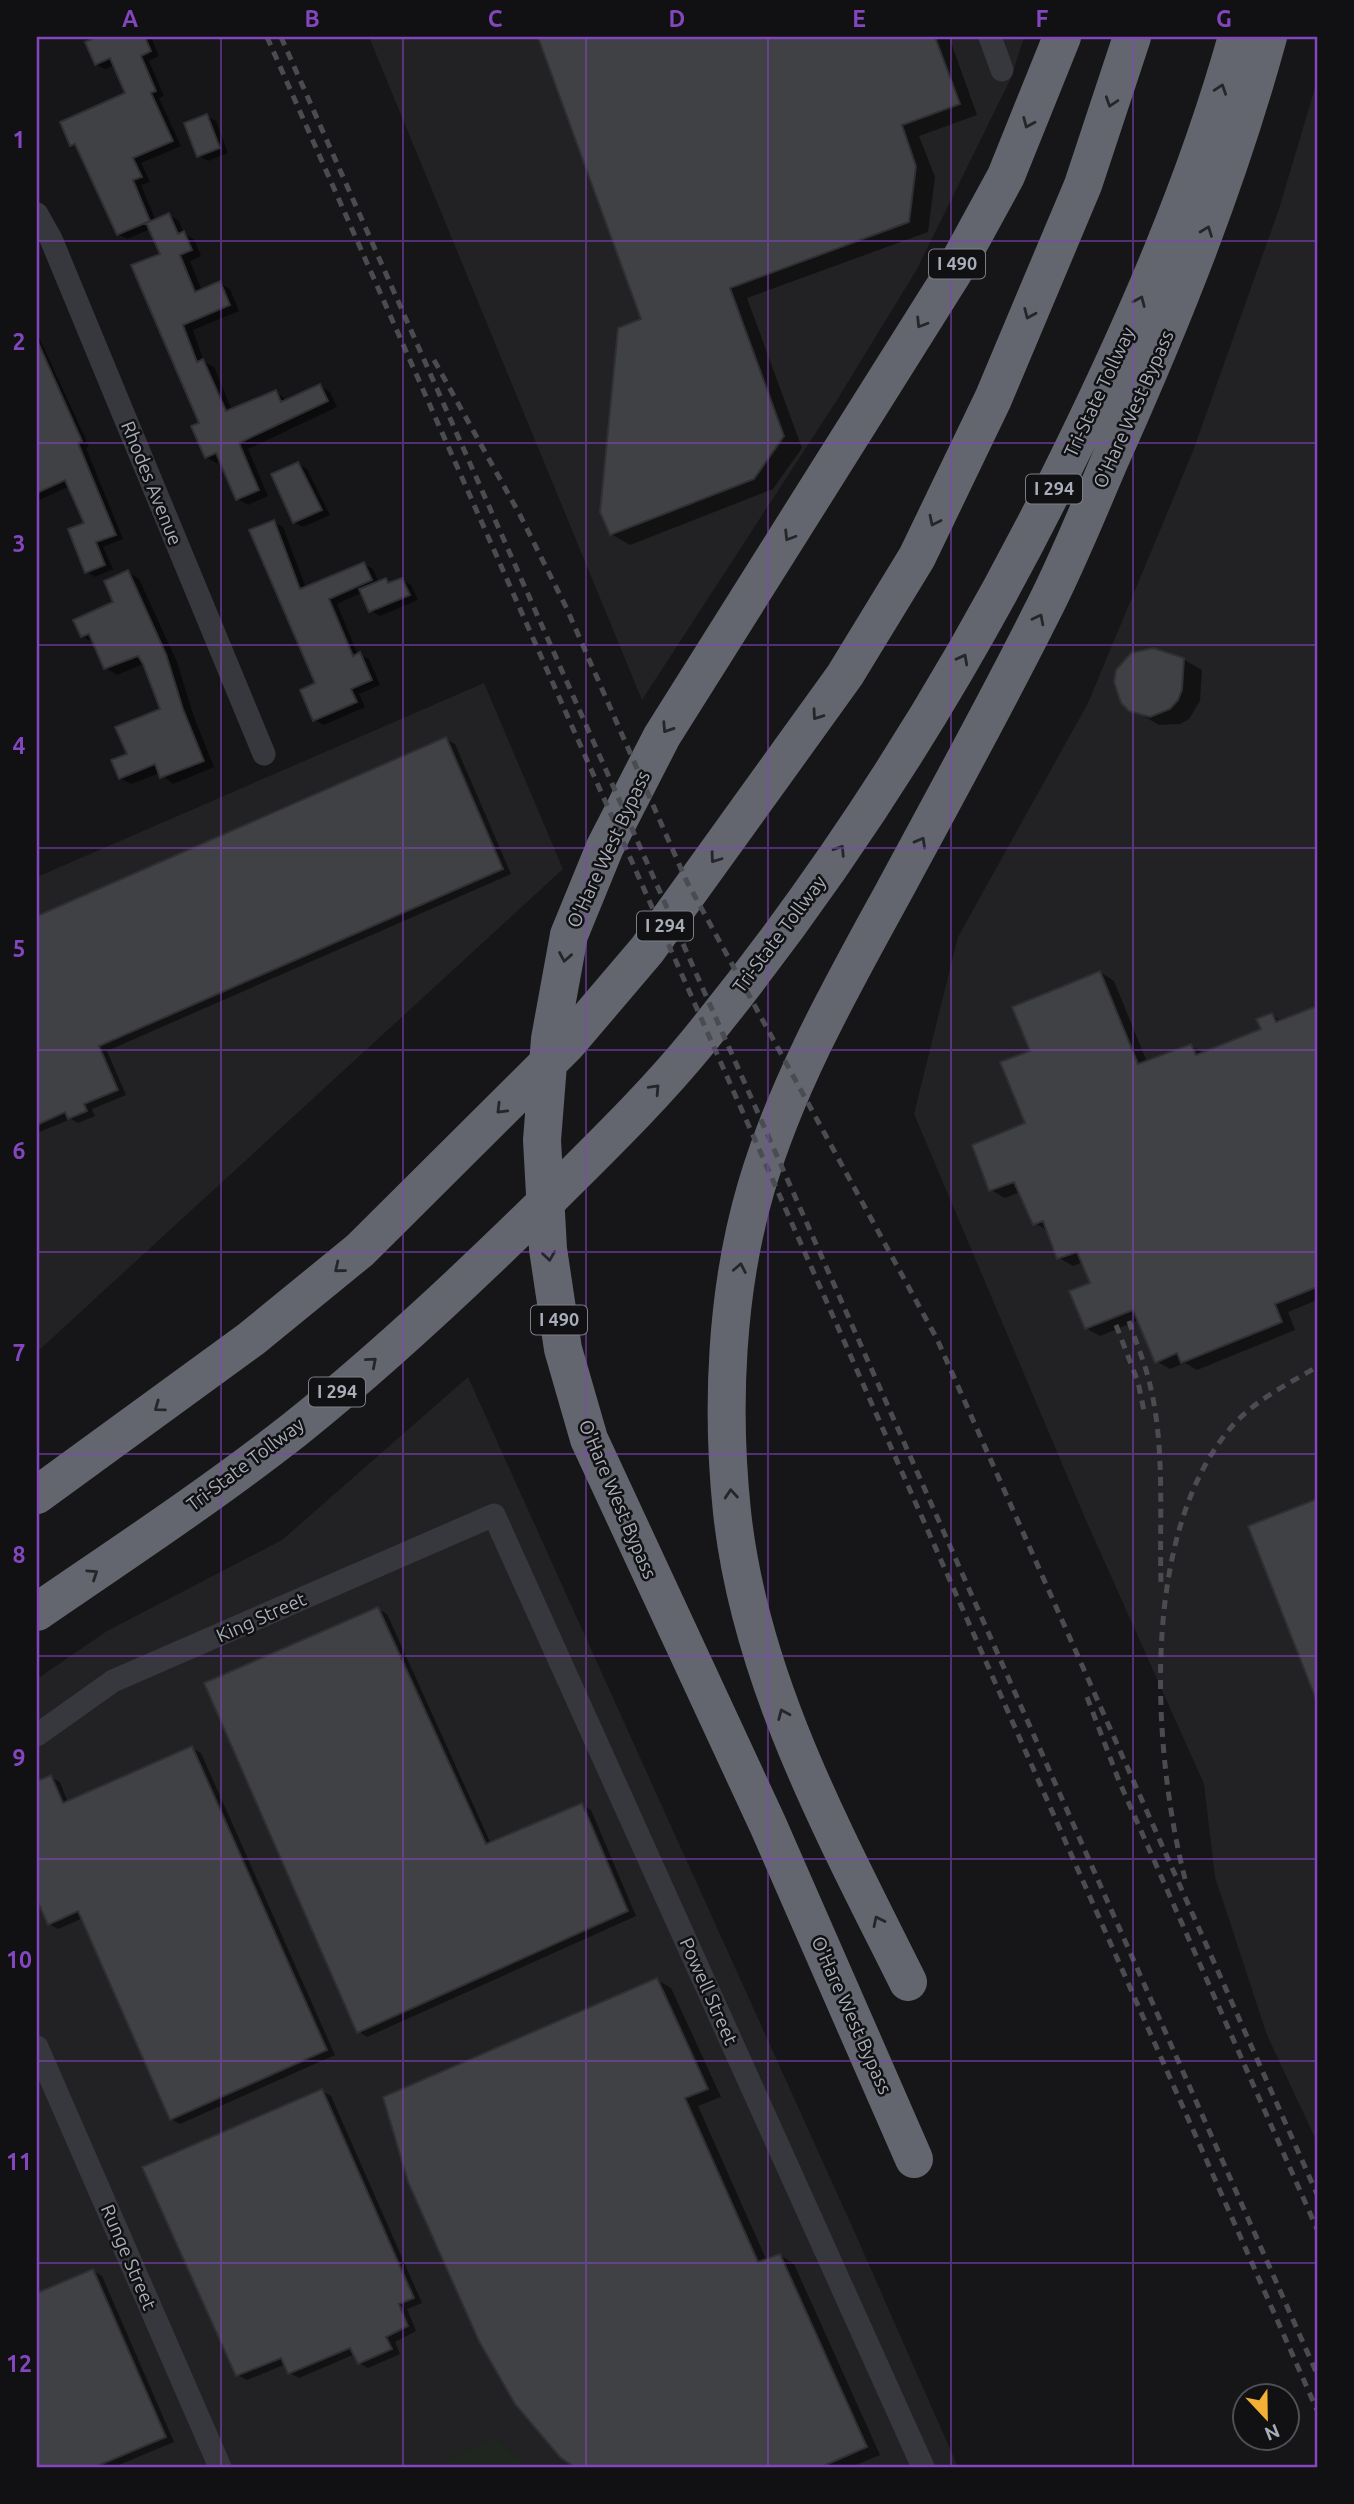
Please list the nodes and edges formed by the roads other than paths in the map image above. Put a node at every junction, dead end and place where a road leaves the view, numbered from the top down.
1 (989, 37) edge
2 (1062, 37) edge
3 (1132, 37) edge
4 (1237, 37) edge
5 (1268, 37) edge
6 (1002, 71) dead end
7 (37, 214) edge
8 (264, 754) dead end
9 (37, 1495) edge
10 (494, 1515) joint
11 (37, 1612) edge
12 (37, 1735) edge
13 (908, 1982) dead end
14 (37, 2047) edge
15 (914, 2159) dead end
16 (220, 2467) edge
17 (923, 2467) edge

1 - 6 street
2 -> 15 highway, O'Hare West Bypass / I 490
3 -> 9 highway, I 294
11 -> 4 highway, Tri-State Tollway / I 294
13 -> 5 highway, O'Hare West Bypass
7 - 8 street, Rhodes Avenue
10 - 12 street, King Street
10 - 17 street, Powell Street
14 - 16 street, Runge Street

